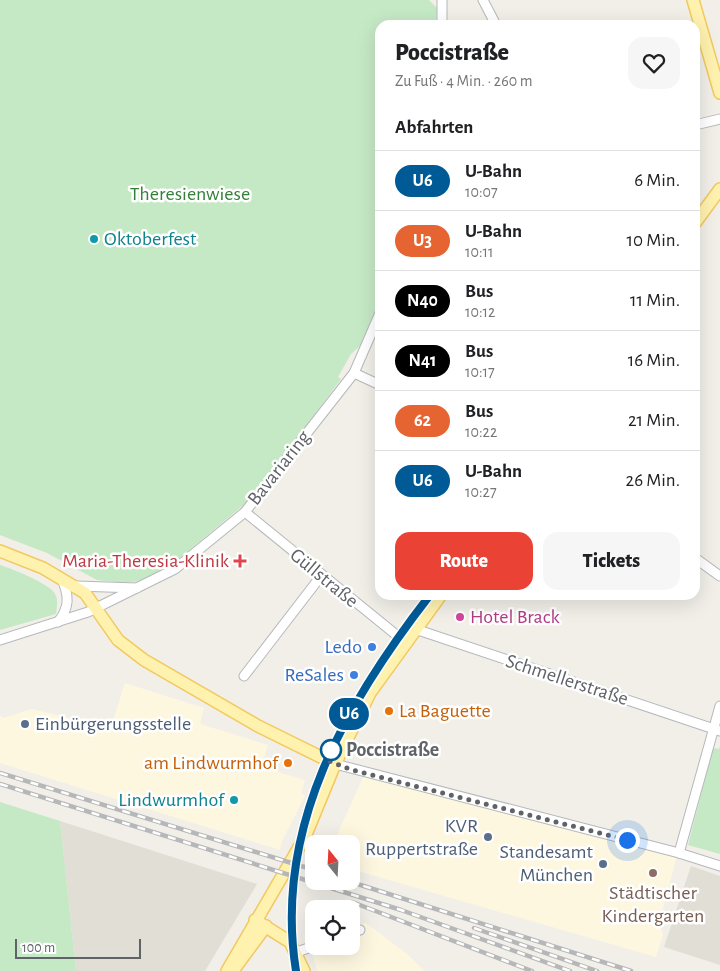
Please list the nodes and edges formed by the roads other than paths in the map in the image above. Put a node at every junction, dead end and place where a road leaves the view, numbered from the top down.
1 (442, 0) edge
2 (483, 0) edge
3 (693, 0) edge
4 (442, 20) edge
5 (493, 20) edge
6 (699, 20) edge
7 (700, 24) edge
8 (720, 93) edge
9 (720, 119) edge
10 (700, 124) edge
11 (720, 189) edge
12 (700, 216) edge
13 (375, 325) edge
14 (354, 373) junction
15 (375, 383) edge
16 (245, 512) junction
17 (0, 551) edge
18 (700, 562) edge
19 (321, 576) junction
20 (720, 576) edge
21 (62, 578) junction
22 (76, 586) junction
23 (139, 588) junction
24 (437, 600) edge
25 (97, 607) junction
26 (58, 622) junction
27 (414, 629) junction
28 (0, 640) edge
29 (405, 642) junction
30 (244, 676) dead end
31 (720, 706) edge
32 (717, 730) edge
33 (335, 764) junction
34 (679, 853) junction
35 (720, 866) edge
36 (255, 920) junction
37 (268, 927) junction
38 (305, 949) edge
39 (296, 952) junction
40 (227, 971) edge
41 (233, 971) edge
42 (304, 971) edge

1 - 4 street
2 - 5 street
3 - 6 main road
7 - 8 main road
9 - 10 street
11 - 12 main road
13 - 14 street, Bavariaring
14 - 15 street
14 - 16 street, Bavariaring
16 - 19 street, Güllstraße
16 - 23 street, Bavariaring
17 - 21 main road
18 - 20 street
19 - 29 street, Güllstraße
19 - 30 street
21 - 22 main road
21 - 26 street
22 - 23 street, Bavariaring
22 - 25 main road
23 - 25 street, Bavariaring
24 - 27 main road
25 - 26 street, Bavariaring
25 - 33 main road
26 - 28 street, Bavariaring
27 - 29 main road
27 - 32 street, Schmellerstraße
29 - 33 main road
31 - 32 street
32 - 34 street
33 - 34 street
33 - 36 main road
34 - 35 street
36 - 37 main road
36 - 40 main road
37 - 39 main road
37 - 41 main road
38 - 39 street
39 - 42 main road

